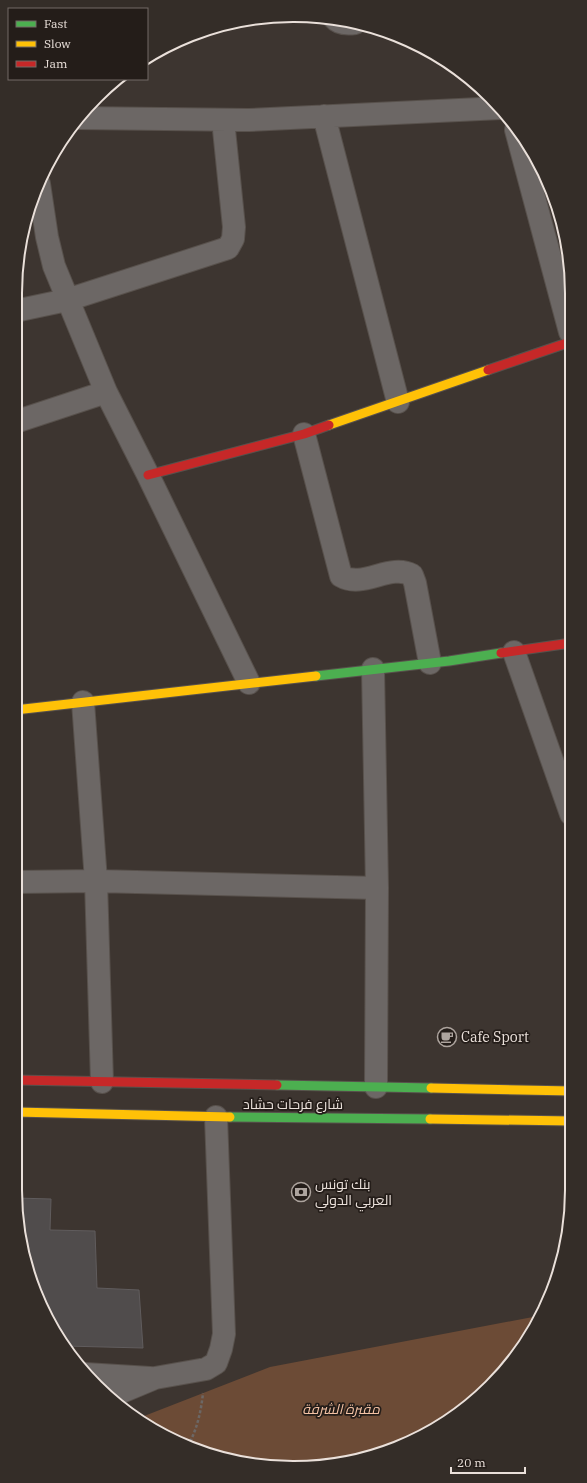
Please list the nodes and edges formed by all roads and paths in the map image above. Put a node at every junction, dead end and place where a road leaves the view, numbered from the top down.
1 (492, 108) edge
2 (97, 110) edge
3 (324, 116) junction
4 (223, 120) junction
5 (520, 145) edge
6 (41, 195) edge
7 (67, 300) junction
8 (565, 304) edge
9 (22, 310) edge
10 (565, 344) edge
11 (106, 392) junction
12 (398, 402) junction
13 (22, 420) edge
14 (304, 434) junction
15 (148, 475) junction
16 (565, 644) edge
17 (514, 652) junction
18 (430, 663) junction
19 (373, 669) junction
20 (249, 684) junction
21 (83, 702) junction
22 (22, 709) edge
23 (565, 797) edge
24 (96, 881) junction
25 (22, 882) edge
26 (377, 888) junction
27 (22, 1080) edge
28 (102, 1082) junction
29 (376, 1087) junction
30 (565, 1092) edge
31 (22, 1112) edge
32 (216, 1117) junction
33 (565, 1121) edge
34 (206, 1369) junction
35 (95, 1375) edge
36 (155, 1378) junction
37 (115, 1395) edge
38 (191, 1440) edge

1 - 3 street
2 - 4 street
3 - 4 street
3 - 12 street
4 - 7 street
5 - 8 street
6 - 7 street
7 - 9 street
7 - 11 street
10 - 12 main road
11 - 13 street
11 - 15 street
12 - 14 main road
14 - 15 main road
14 - 18 street
15 - 20 street
16 - 17 main road
17 - 18 main road
17 - 23 street
18 - 19 main road
19 - 20 main road
19 - 26 street
20 - 21 main road
21 - 22 main road
21 - 24 street
24 - 25 street
24 - 26 street
24 - 28 street
26 - 29 street
27 - 28 main road, شارع فرحات حشاد
28 - 29 main road, شارع فرحات حشاد
29 - 30 main road, شارع فرحات حشاد
31 - 32 main road, شارع فرحات حشاد
32 - 33 main road, شارع فرحات حشاد
32 - 34 street
34 - 36 street
34 - 38 path
35 - 36 street
36 - 37 street

